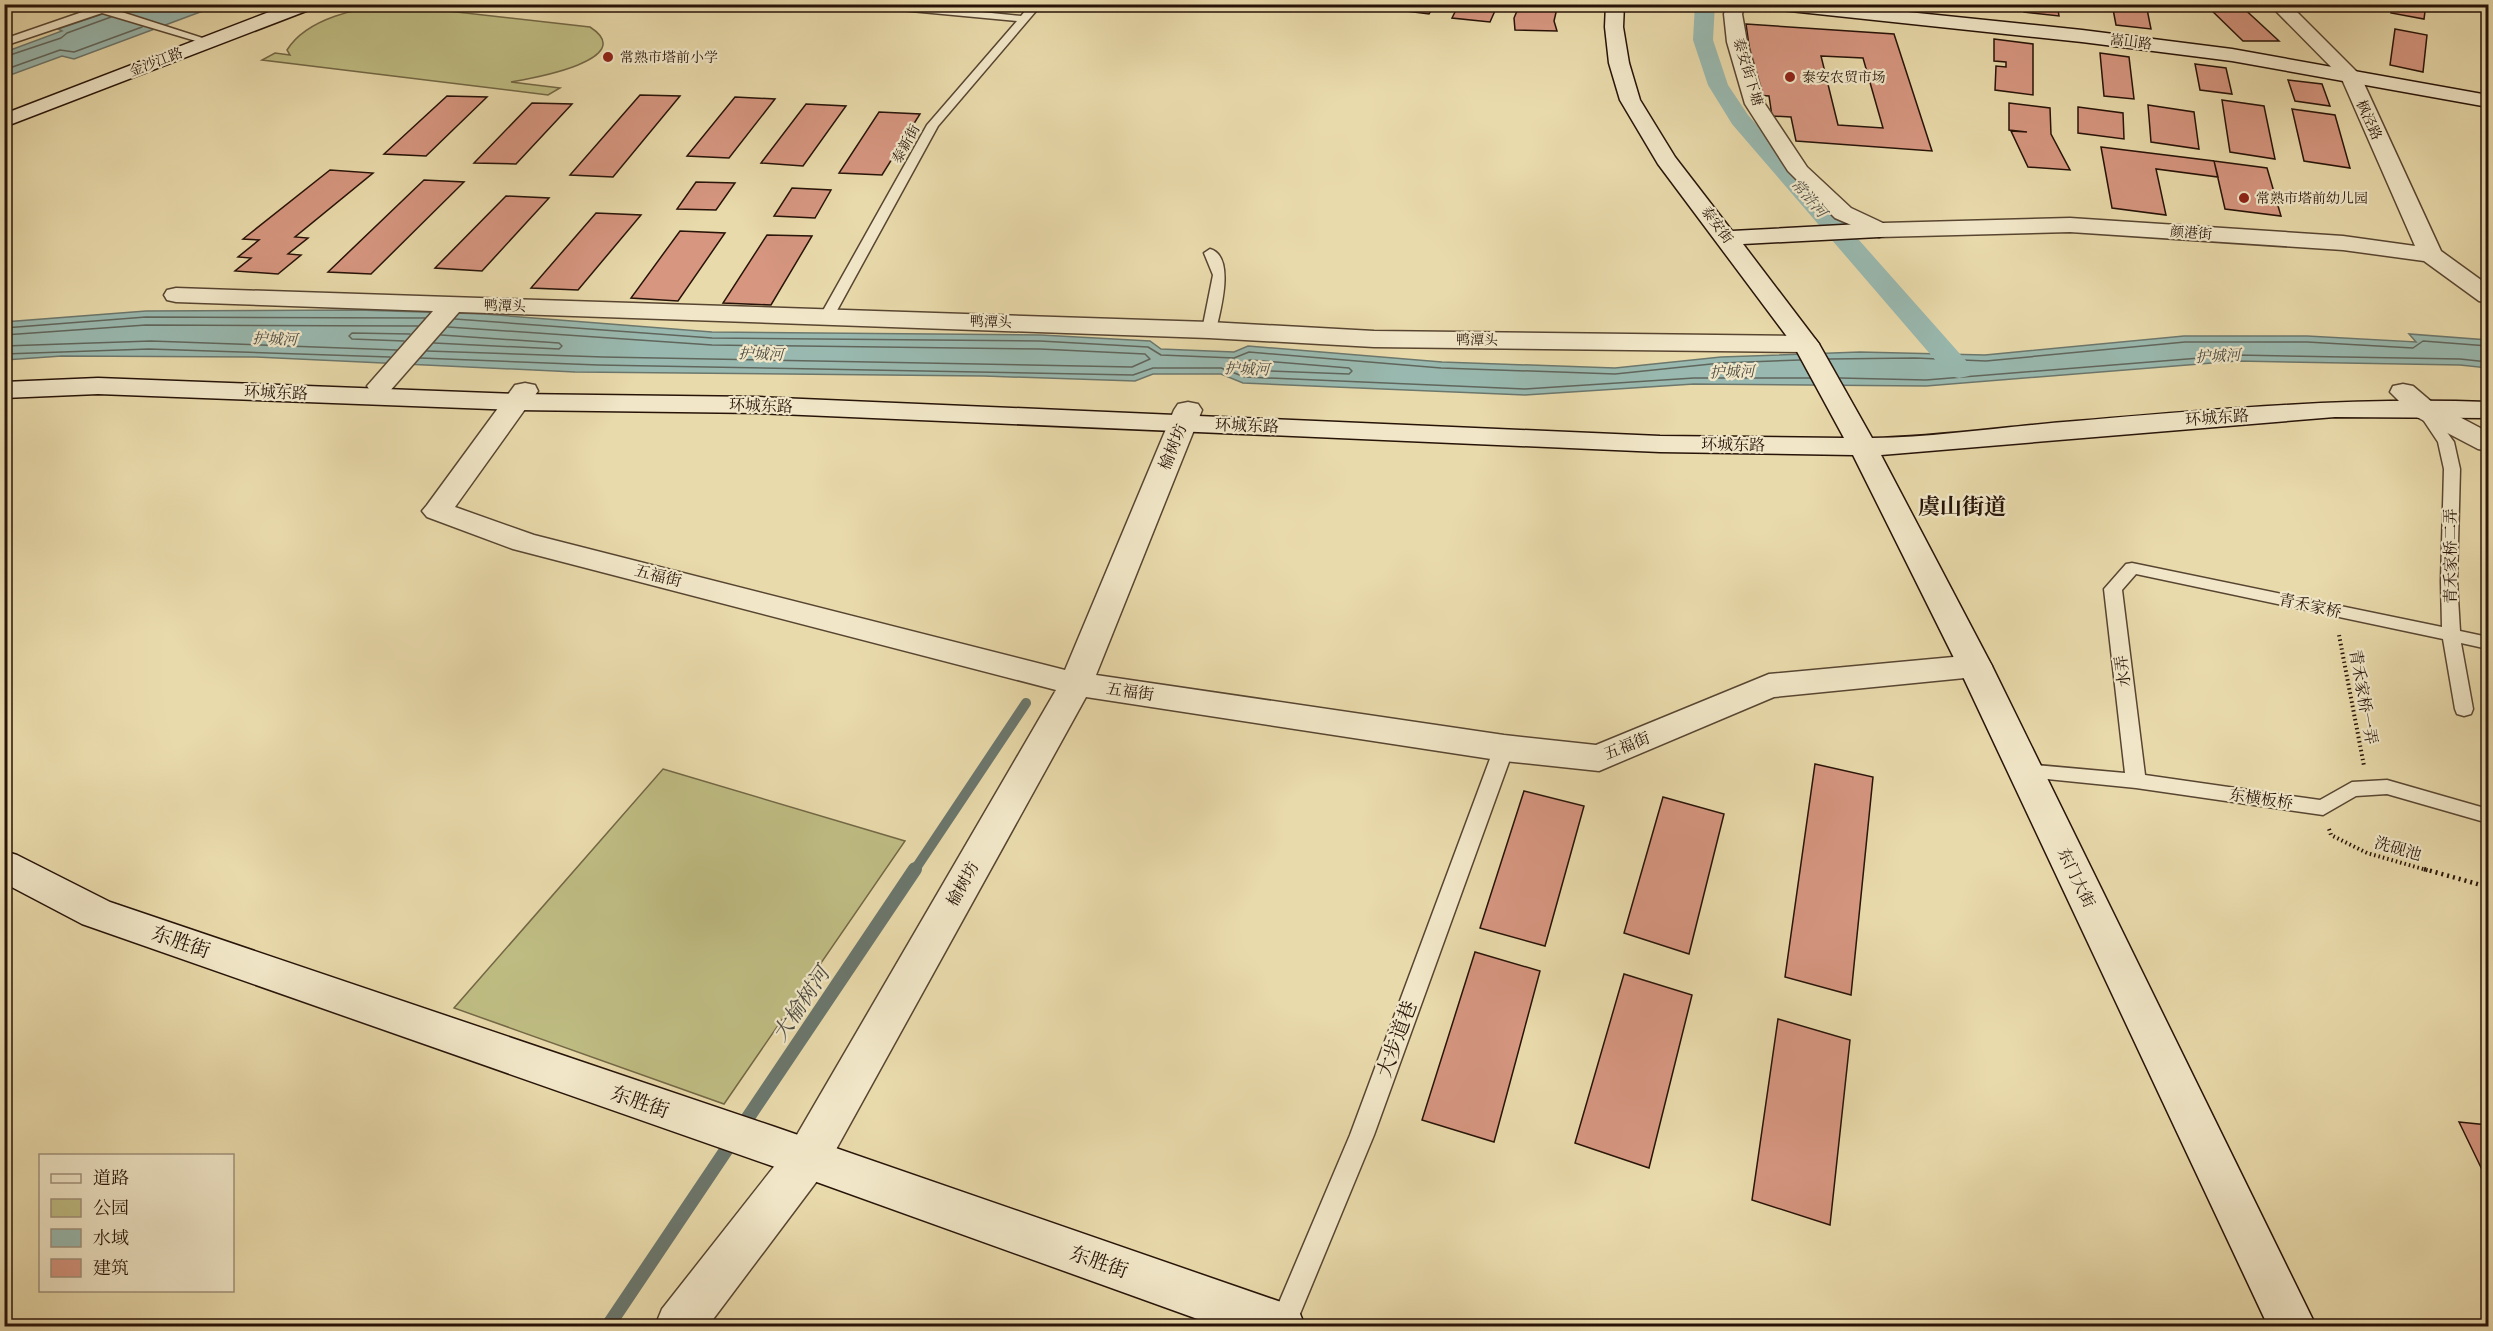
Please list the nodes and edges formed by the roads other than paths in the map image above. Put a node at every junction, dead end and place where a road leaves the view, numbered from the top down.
1 (84, 4) edge
2 (113, 4) edge
3 (308, 4) edge
4 (868, 4) edge
5 (1037, 4) edge
6 (1615, 4) edge
7 (1736, 4) edge
8 (1771, 4) edge
9 (2278, 4) edge
10 (100, 9) junction
11 (1023, 19) junction
12 (210, 42) junction
13 (4, 43) edge
14 (2350, 75) junction
15 (2488, 100) edge
16 (4, 120) edge
17 (1879, 230) junction
18 (1727, 238) junction
19 (1210, 253) dead end
20 (2432, 255) junction
21 (176, 295) dead end
22 (2488, 296) edge
23 (453, 304) junction
24 (827, 316) junction
25 (1209, 330) junction
26 (1806, 344) junction
27 (4, 382) edge
28 (380, 386) junction
29 (4, 390) edge
30 (2488, 396) edge
31 (520, 397) junction
32 (2413, 401) junction
33 (2488, 410) edge
34 (1186, 417) junction
35 (1859, 440) junction
36 (2488, 443) edge
37 (2132, 568) joint
38 (2451, 635) junction
39 (2488, 643) edge
40 (1975, 666) junction
41 (1076, 684) junction
42 (2464, 709) dead end
43 (1504, 748) junction
44 (2025, 771) junction
45 (2136, 781) junction
46 (2488, 816) edge
47 (4, 865) edge
48 (791, 1153) junction
49 (679, 1326) edge
50 (1282, 1326) edge
51 (2292, 1326) edge

1 - 10 lane
2 - 10 lane
3 - 12 street, 金沙江路
4 - 11 lane
5 - 11 lane, 泰新街
6 - 18 street, 泰安街
7 - 17 street, 泰安街下塘
8 - 14 street, 嵩山路
9 - 14 street, 枫泾路
10 - 12 lane
10 - 13 lane
11 - 24 lane, 泰新街
12 - 16 street, 金沙江路
14 - 15 street, 嵩山路
14 - 20 street, 枫泾路
17 - 18 street, 颜港街
17 - 20 street, 颜港街
18 - 26 street, 泰安街
19 - 25 lane
20 - 22 street, 颜港街
21 - 23 street, 鸭潭头
23 - 24 street, 鸭潭头
23 - 28 street
24 - 25 street, 鸭潭头
25 - 26 street, 鸭潭头
26 - 35 street, 泰安街
27 - 28 street, 环城东路
28 - 31 street, 环城东路
29 - 31 street, 环城东路
30 - 32 street, 环城东路
31 - 34 street, 环城东路
31 - 41 street, 五福街
32 - 33 street, 环城东路
32 - 35 street, 环城东路
32 - 36 street
32 - 38 lane, 青禾家桥二弄
34 - 35 street, 环城东路
34 - 41 street, 榆树坊
35 - 40 street, 东门大街
37 - 38 lane, 青禾家桥
37 - 45 lane, 水弄
38 - 39 lane, 青禾家桥
38 - 42 lane, 青禾家桥二弄
40 - 43 street, 五福街
40 - 44 street, 东门大街
41 - 43 street, 五福街
41 - 48 street, 榆树坊
43 - 50 lane, 大步道巷
44 - 45 lane, 东横板桥
44 - 51 street, 东门大街
45 - 46 lane, 东横板桥
47 - 48 street, 东胜街
48 - 49 street, 榆树坊
48 - 50 street, 东胜街

